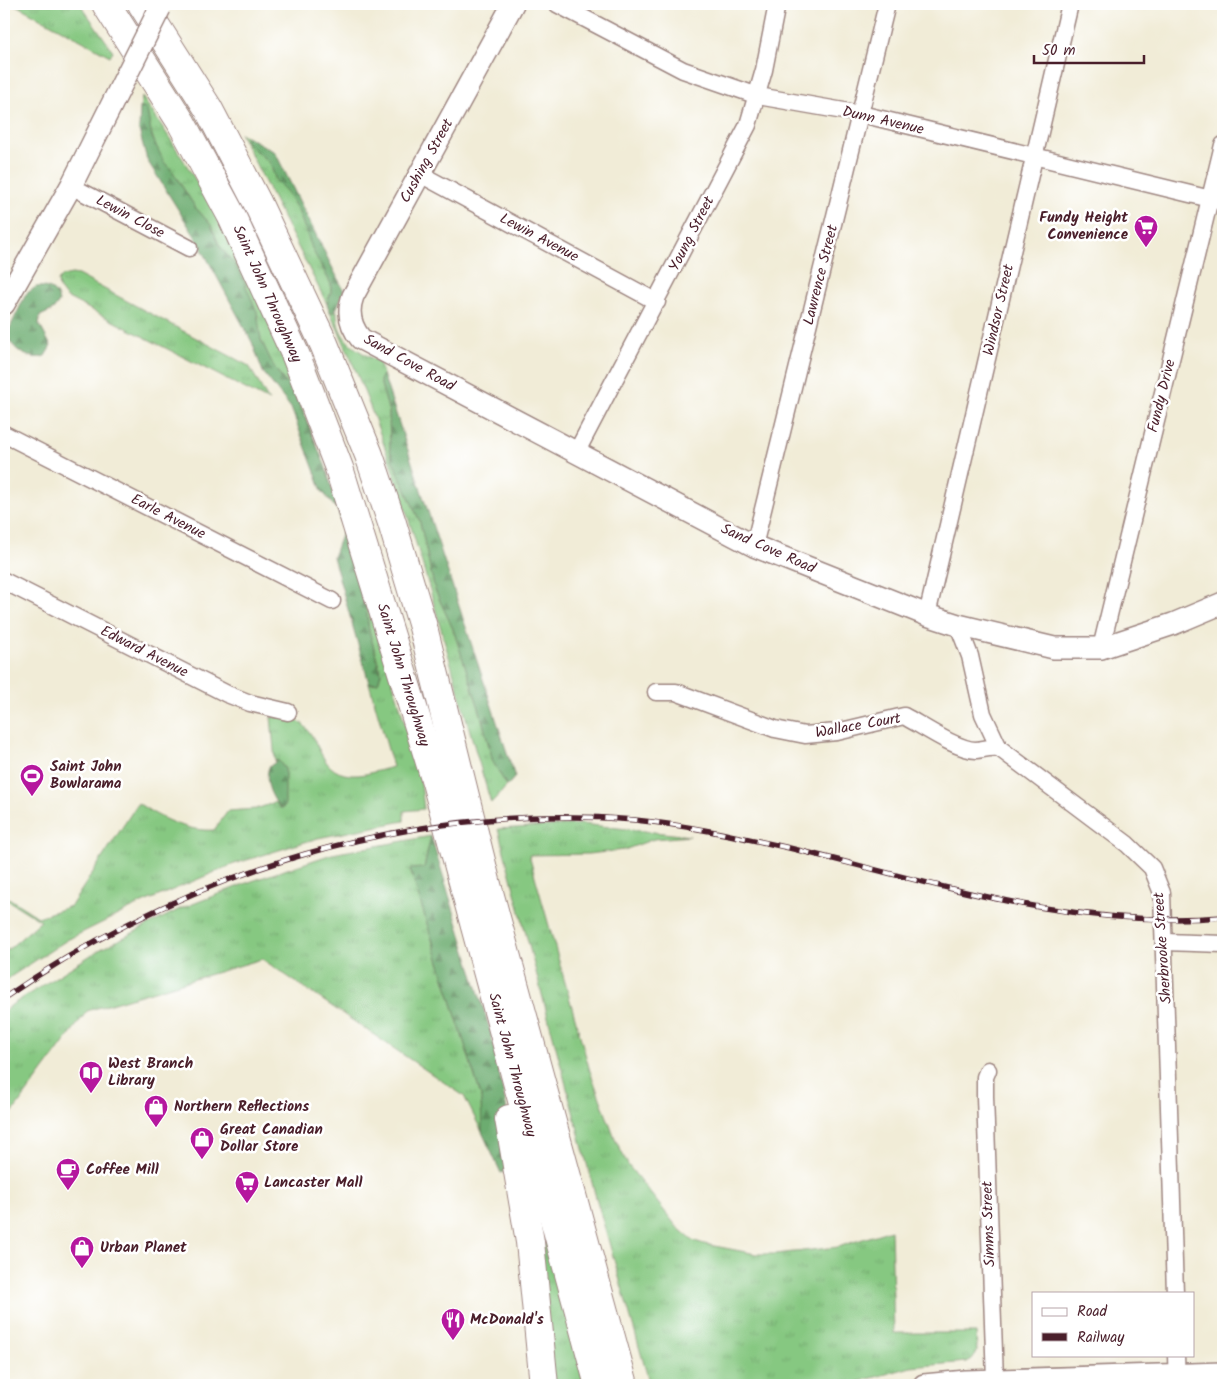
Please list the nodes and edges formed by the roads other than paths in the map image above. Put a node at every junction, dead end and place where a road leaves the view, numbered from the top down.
1 (106, 4) edge
2 (512, 4) edge
3 (557, 4) edge
4 (777, 4) edge
5 (887, 4) edge
6 (1070, 4) edge
7 (155, 5) edge
8 (758, 96) junction
9 (861, 114) junction
10 (1223, 145) edge
11 (1034, 156) junction
12 (420, 174) junction
13 (72, 186) junction
14 (1217, 201) edge
15 (189, 248) dead end
16 (657, 302) junction
17 (4, 304) edge
18 (350, 320) joint
19 (4, 434) edge
20 (576, 453) junction
21 (754, 546) junction
22 (4, 581) edge
23 (332, 601) dead end
24 (1223, 604) edge
25 (927, 615) junction
26 (958, 625) junction
27 (1101, 648) junction
28 (656, 692) dead end
29 (288, 712) dead end
30 (999, 748) junction
31 (464, 892) junction
32 (1165, 942) junction
33 (1223, 944) edge
34 (988, 1070) dead end
35 (1175, 1292) edge
36 (1177, 1372) edge
37 (1223, 1373) edge
38 (995, 1380) junction
39 (544, 1385) edge
40 (599, 1385) edge
41 (624, 1385) edge
42 (924, 1385) edge

1 - 31 highway, Saint John Throughway
2 - 12 street, Cushing Street
3 - 8 street, Dunn Avenue
4 - 8 street, Young Street
5 - 9 street, Lawrence Street
6 - 11 street, Windsor Street
7 - 13 street, bridge
7 - 41 highway, Saint John Throughway
8 - 9 street, Dunn Avenue
8 - 16 street, Young Street
9 - 11 street, Dunn Avenue
9 - 21 street, Lawrence Street
10 - 14 street, Fundy Drive
11 - 14 street, Dunn Avenue
11 - 25 street, Windsor Street
12 - 16 street, Lewin Avenue
12 - 18 street, Cushing Street
13 - 15 street, Lewin Close
13 - 17 street
14 - 27 street, Fundy Drive
16 - 20 street, Young Street
18 - 20 street, Sand Cove Road
19 - 23 street, Earle Avenue
20 - 21 street, Sand Cove Road
21 - 25 street, Sand Cove Road
22 - 29 street, Edward Avenue
24 - 27 street, Sand Cove Road
25 - 26 street, Sand Cove Road
26 - 27 street, Sand Cove Road
26 - 30 street, Sherbrooke Street
28 - 30 street, Wallace Court
30 - 32 street, Sherbrooke Street
31 - 39 highway
31 - 40 highway, Saint John Throughway
32 - 33 street
32 - 35 street, Sherbrooke Street
34 - 38 street, Simms Street
36 - 37 street
36 - 38 street
38 - 42 street

